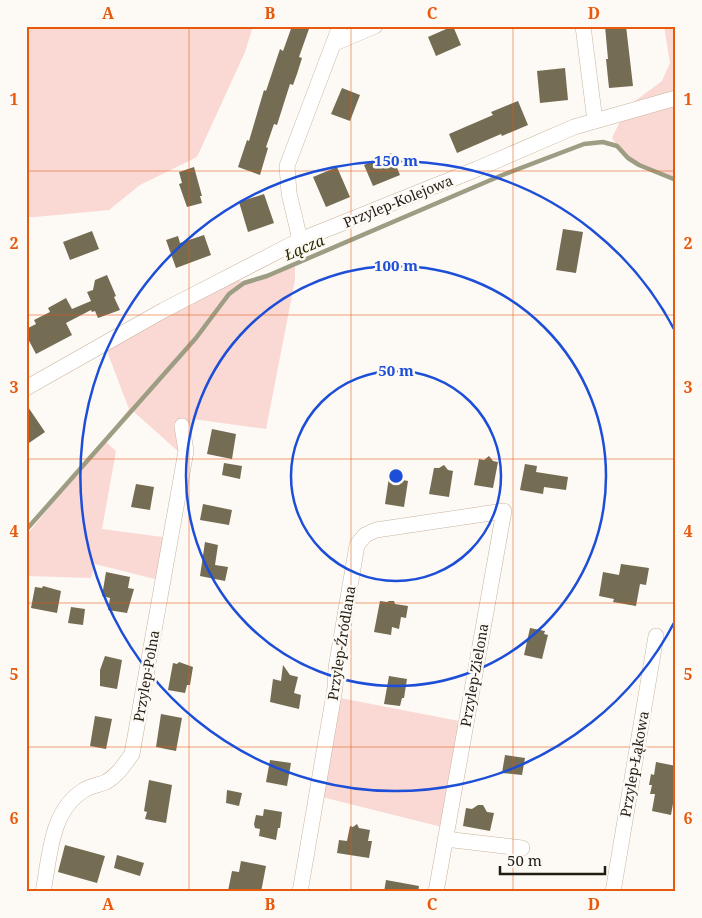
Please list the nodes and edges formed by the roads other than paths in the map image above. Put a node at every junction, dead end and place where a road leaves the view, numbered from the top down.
1 (340, 26) edge
2 (375, 26) edge
3 (583, 26) edge
4 (335, 42) junction
5 (676, 98) edge
6 (595, 121) junction
7 (300, 240) junction
8 (26, 388) edge
9 (182, 426) dead end
10 (504, 511) joint
11 (656, 636) dead end
12 (445, 839) junction
13 (522, 848) dead end
14 (43, 892) edge
15 (300, 892) edge
16 (436, 892) edge
17 (613, 892) edge

1 - 4 street
2 - 4 street
3 - 6 street
4 - 7 street
5 - 6 street, Przylep-Kolejowa
6 - 7 street, Przylep-Kolejowa
7 - 8 street, Przylep-Kolejowa
9 - 14 street, Przylep-Polna
10 - 12 street, Przylep-Zielona
10 - 15 street, Przylep-Źródlana
11 - 17 street, Przylep-Łąkowa
12 - 13 street
12 - 16 street, Przylep-Zielona

